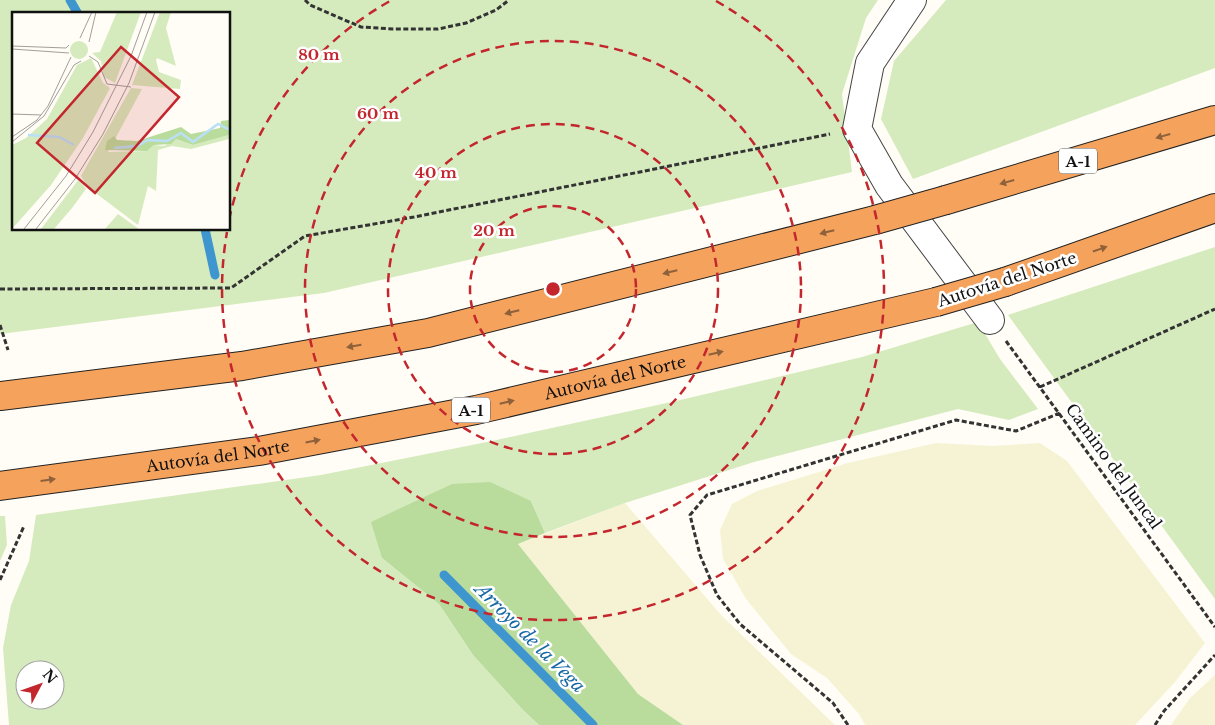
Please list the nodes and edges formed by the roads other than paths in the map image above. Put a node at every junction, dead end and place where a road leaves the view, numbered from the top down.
1 (912, 0) edge
2 (1215, 120) edge
3 (1215, 208) edge
4 (990, 320) road end
5 (0, 396) edge
6 (0, 486) edge

1 - 4 street
2 -> 5 highway, A-1, bridge
6 -> 3 highway, Autovía del Norte / A-1, bridge

